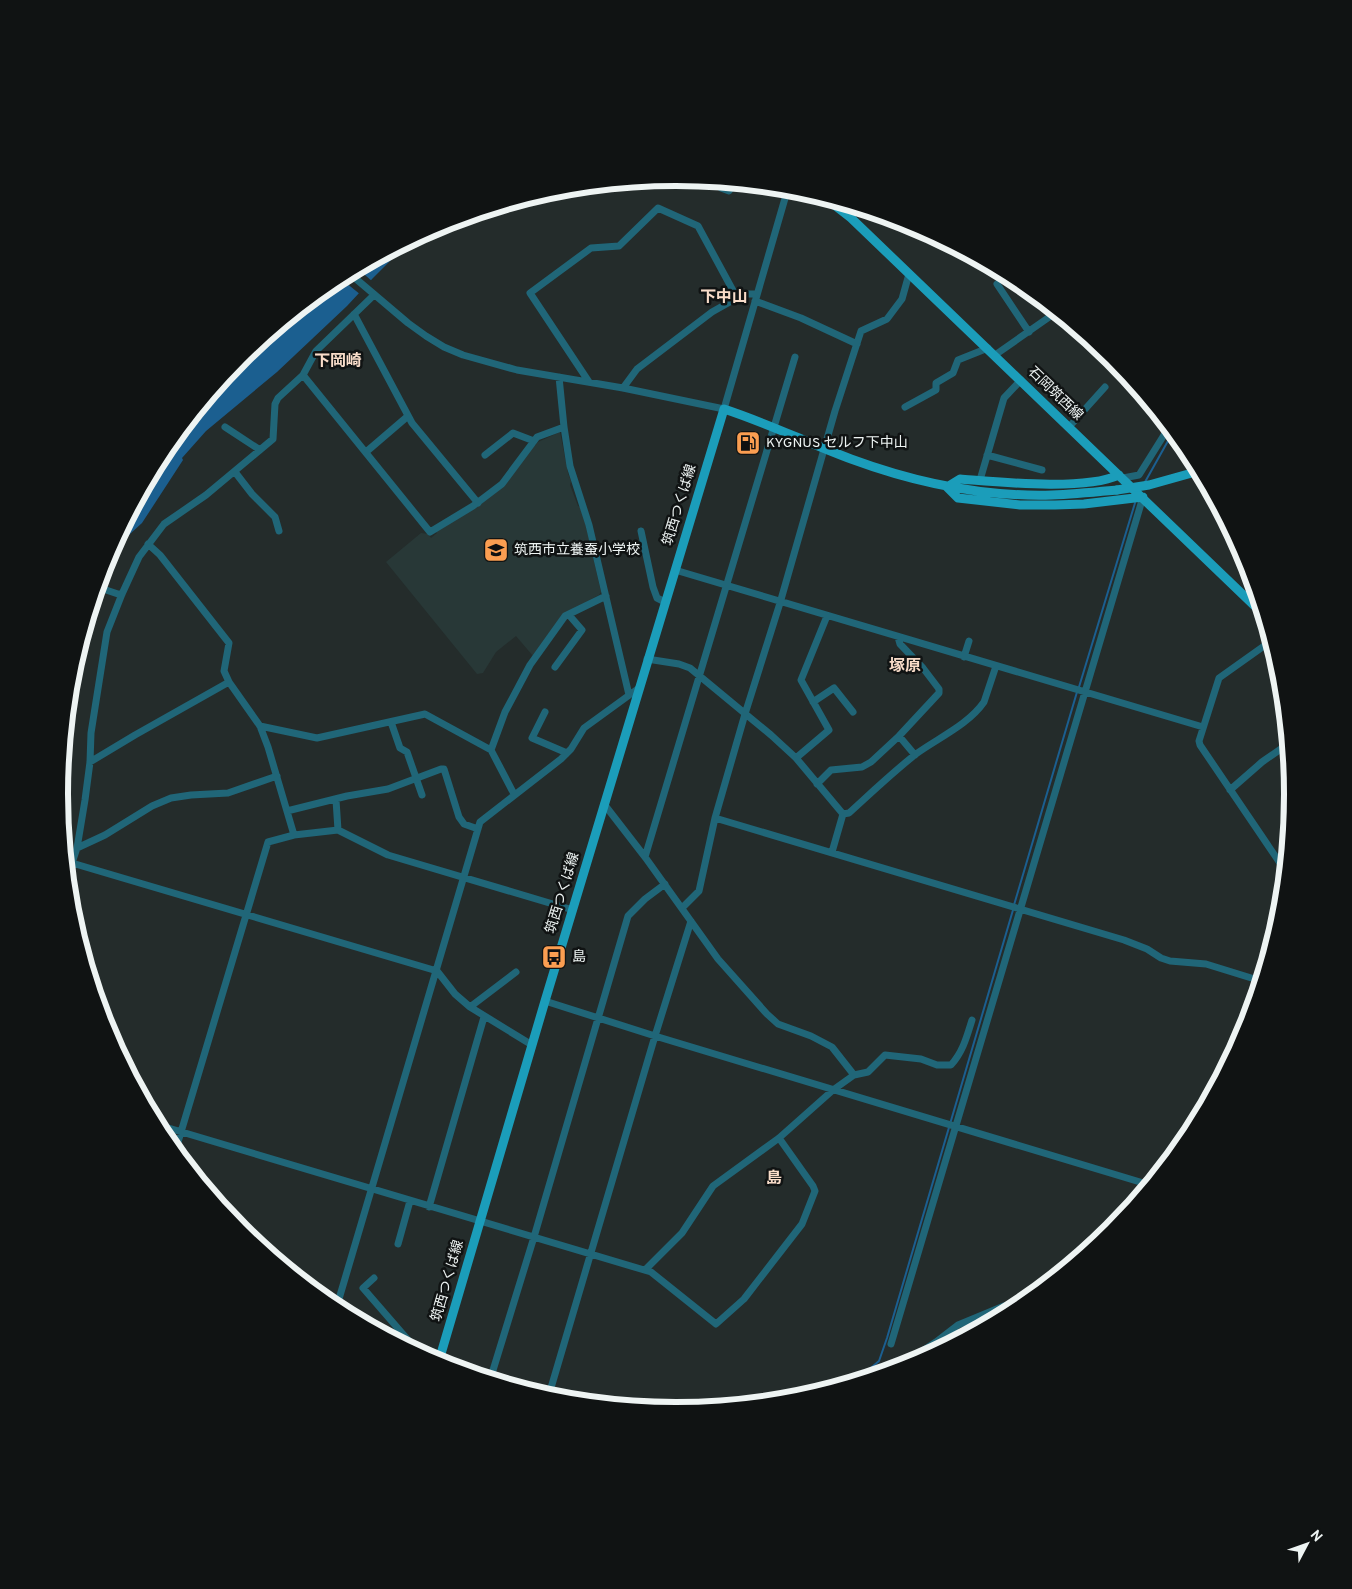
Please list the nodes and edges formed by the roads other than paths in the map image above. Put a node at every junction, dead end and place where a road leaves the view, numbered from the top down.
1 (720, 187) edge
2 (731, 189) edge
3 (786, 196) edge
4 (838, 208) edge
5 (909, 274) junction
6 (355, 278) edge
7 (997, 284) dead end
8 (373, 293) junction
9 (737, 298) junction
10 (756, 298) junction
11 (354, 314) junction
12 (1051, 316) edge
13 (1029, 332) junction
14 (857, 344) junction
15 (988, 348) junction
16 (995, 355) junction
17 (795, 357) dead end
18 (303, 375) junction
19 (559, 377) junction
20 (1021, 380) junction
21 (589, 382) junction
22 (1105, 387) dead end
23 (623, 388) junction
24 (905, 407) dead end
25 (724, 409) junction
26 (408, 416) junction
27 (226, 427) dead end
28 (564, 427) junction
29 (1069, 427) junction
30 (774, 428) junction
31 (1165, 433) edge
32 (534, 441) junction
33 (825, 448) junction
34 (260, 450) junction
35 (366, 452) junction
36 (485, 455) dead end
37 (987, 455) junction
38 (1042, 470) dead end
39 (234, 472) junction
40 (1193, 473) edge
41 (1121, 477) junction
42 (980, 480) junction
43 (947, 487) junction
44 (1143, 498) junction
45 (478, 502) junction
46 (279, 531) dead end
47 (641, 531) dead end
48 (148, 544) junction
49 (675, 570) junction
50 (726, 587) junction
51 (104, 589) edge
52 (120, 594) junction
53 (606, 596) junction
54 (665, 602) junction
55 (780, 603) junction
56 (1254, 605) edge
57 (569, 615) junction
58 (827, 616) junction
59 (898, 637) junction
60 (969, 641) dead end
61 (1266, 645) edge
62 (964, 657) junction
63 (647, 659) junction
64 (996, 666) junction
65 (555, 667) dead end
66 (700, 677) junction
67 (229, 682) junction
68 (639, 688) junction
69 (1080, 691) junction
70 (629, 695) junction
71 (813, 702) junction
72 (545, 712) dead end
73 (853, 712) dead end
74 (745, 714) junction
75 (391, 722) junction
76 (260, 726) junction
77 (1203, 727) junction
78 (899, 736) junction
79 (1282, 748) edge
80 (491, 750) junction
81 (567, 753) junction
82 (915, 755) junction
83 (796, 758) junction
84 (90, 762) junction
85 (278, 776) junction
86 (416, 779) junction
87 (817, 784) junction
88 (1230, 790) junction
89 (514, 794) junction
90 (422, 795) dead end
91 (336, 800) junction
92 (604, 804) junction
93 (287, 811) junction
94 (843, 814) junction
95 (715, 818) junction
96 (478, 829) junction
97 (338, 830) junction
98 (294, 835) junction
99 (77, 848) junction
100 (832, 852) junction
101 (645, 857) junction
102 (72, 863) joint
103 (1280, 863) edge
104 (464, 878) junction
105 (665, 884) junction
106 (682, 908) junction
107 (1017, 908) junction
108 (573, 910) junction
109 (245, 914) junction
110 (691, 921) junction
111 (436, 971) junction
112 (516, 972) dead end
113 (1255, 979) edge
114 (545, 1002) junction
115 (470, 1007) junction
116 (484, 1017) junction
117 (598, 1019) junction
118 (972, 1020) dead end
119 (655, 1036) junction
120 (532, 1045) junction
121 (854, 1075) junction
122 (833, 1090) junction
123 (952, 1125) junction
124 (166, 1127) edge
125 (181, 1131) junction
126 (779, 1138) junction
127 (177, 1143) edge
128 (1144, 1183) edge
129 (371, 1189) junction
130 (410, 1201) junction
131 (429, 1206) junction
132 (480, 1221) junction
133 (534, 1237) junction
134 (398, 1244) dead end
135 (591, 1255) junction
136 (645, 1270) junction
137 (374, 1278) dead end
138 (339, 1300) edge
139 (1004, 1306) edge
140 (409, 1341) edge
141 (891, 1344) dead end
142 (927, 1349) edge
143 (440, 1356) edge
144 (492, 1374) edge
145 (551, 1389) edge

1 - 2 street
3 - 10 street
4 - 5 main road, 石岡筑西線
5 - 14 street
5 - 15 main road, 石岡筑西線
6 - 8 street
7 - 13 street
8 - 11 street
8 - 19 street
9 - 10 street
9 - 21 street
9 - 23 street
10 - 14 street
10 - 25 street
11 - 18 street
11 - 26 street
12 - 13 street
13 - 16 street
14 - 33 street
15 - 16 main road, 石岡筑西線
15 - 24 street
16 - 20 main road, 石岡筑西線
17 - 30 street
18 - 34 street
18 - 35 street
19 - 21 street
19 - 28 street
20 - 29 main road, 石岡筑西線
20 - 37 street
21 - 23 street
22 - 29 street
23 - 25 street
25 - 30 main road
25 - 49 main road, 筑西つくば線
26 - 35 street
26 - 45 street
27 - 34 street
28 - 32 street
28 - 53 street
29 - 41 main road, 石岡筑西線
30 - 33 main road
30 - 50 street
31 - 41 street
32 - 36 street
32 - 45 street
33 - 43 main road
33 - 55 street
34 - 39 street
35 - 45 street
37 - 38 street
37 - 42 street
39 - 46 street
39 - 48 street
40 - 43 main road, bridge
41 - 42 main road
41 - 44 main road, 石岡筑西線
42 - 43 main road
43 - 44 main road
44 - 56 main road, 石岡筑西線
44 - 69 street
47 - 54 street
48 - 52 street
48 - 67 street
49 - 50 street
49 - 54 main road, 筑西つくば線
50 - 55 street
50 - 66 street
51 - 52 street
52 - 84 street
53 - 57 street
53 - 70 street
54 - 63 main road, 筑西つくば線
55 - 58 street
55 - 74 street
57 - 65 street
57 - 80 street
58 - 59 street
58 - 71 street
59 - 62 street
59 - 78 street
60 - 62 street
61 - 77 street
62 - 64 street
63 - 66 street
63 - 68 main road, 筑西つくば線
64 - 69 street
64 - 82 street
66 - 74 street
66 - 101 street
67 - 76 street
67 - 84 street
68 - 70 street
68 - 92 main road, 筑西つくば線
69 - 77 street
69 - 107 street
70 - 81 street
71 - 73 street
71 - 83 street
72 - 81 street
74 - 83 street
74 - 95 street
75 - 76 street
75 - 80 street
75 - 86 street
76 - 85 street
77 - 88 street
78 - 82 street
78 - 87 street
79 - 88 street
80 - 89 street
81 - 89 street
82 - 94 street
83 - 87 street
84 - 99 street
85 - 93 street
85 - 99 street
86 - 90 street
86 - 91 street
86 - 96 street
87 - 94 street
88 - 103 street
89 - 96 street
91 - 93 street
91 - 97 street
92 - 101 street
92 - 108 main road, 筑西つくば線
93 - 98 street
94 - 100 street
95 - 100 street
95 - 106 street
96 - 104 street
97 - 98 street
97 - 104 street
98 - 109 street
99 - 102 street
100 - 107 street
101 - 105 street
102 - 109 street
104 - 108 street
104 - 111 street
105 - 106 street
105 - 117 street
106 - 110 street
107 - 113 street
107 - 123 street
108 - 114 main road, 筑西つくば線
109 - 111 street
109 - 125 street
110 - 119 street
110 - 121 street
111 - 115 street
111 - 129 street
112 - 115 street
114 - 117 street
114 - 120 main road, 筑西つくば線
115 - 116 street
116 - 120 street
116 - 131 street
117 - 119 street
117 - 133 street
118 - 121 street
119 - 122 street
119 - 135 street
120 - 132 main road, 筑西つくば線
121 - 122 street
122 - 123 street
122 - 126 street
123 - 128 street
123 - 141 street
124 - 125 street
125 - 127 street
125 - 129 street
126 - 136 street
126 - 136 street
129 - 130 street
129 - 138 street
130 - 131 street
130 - 134 street
131 - 132 street
132 - 133 street
132 - 143 main road, 筑西つくば線
133 - 135 street
133 - 144 street
135 - 136 street
135 - 145 street
137 - 140 street
139 - 142 street

